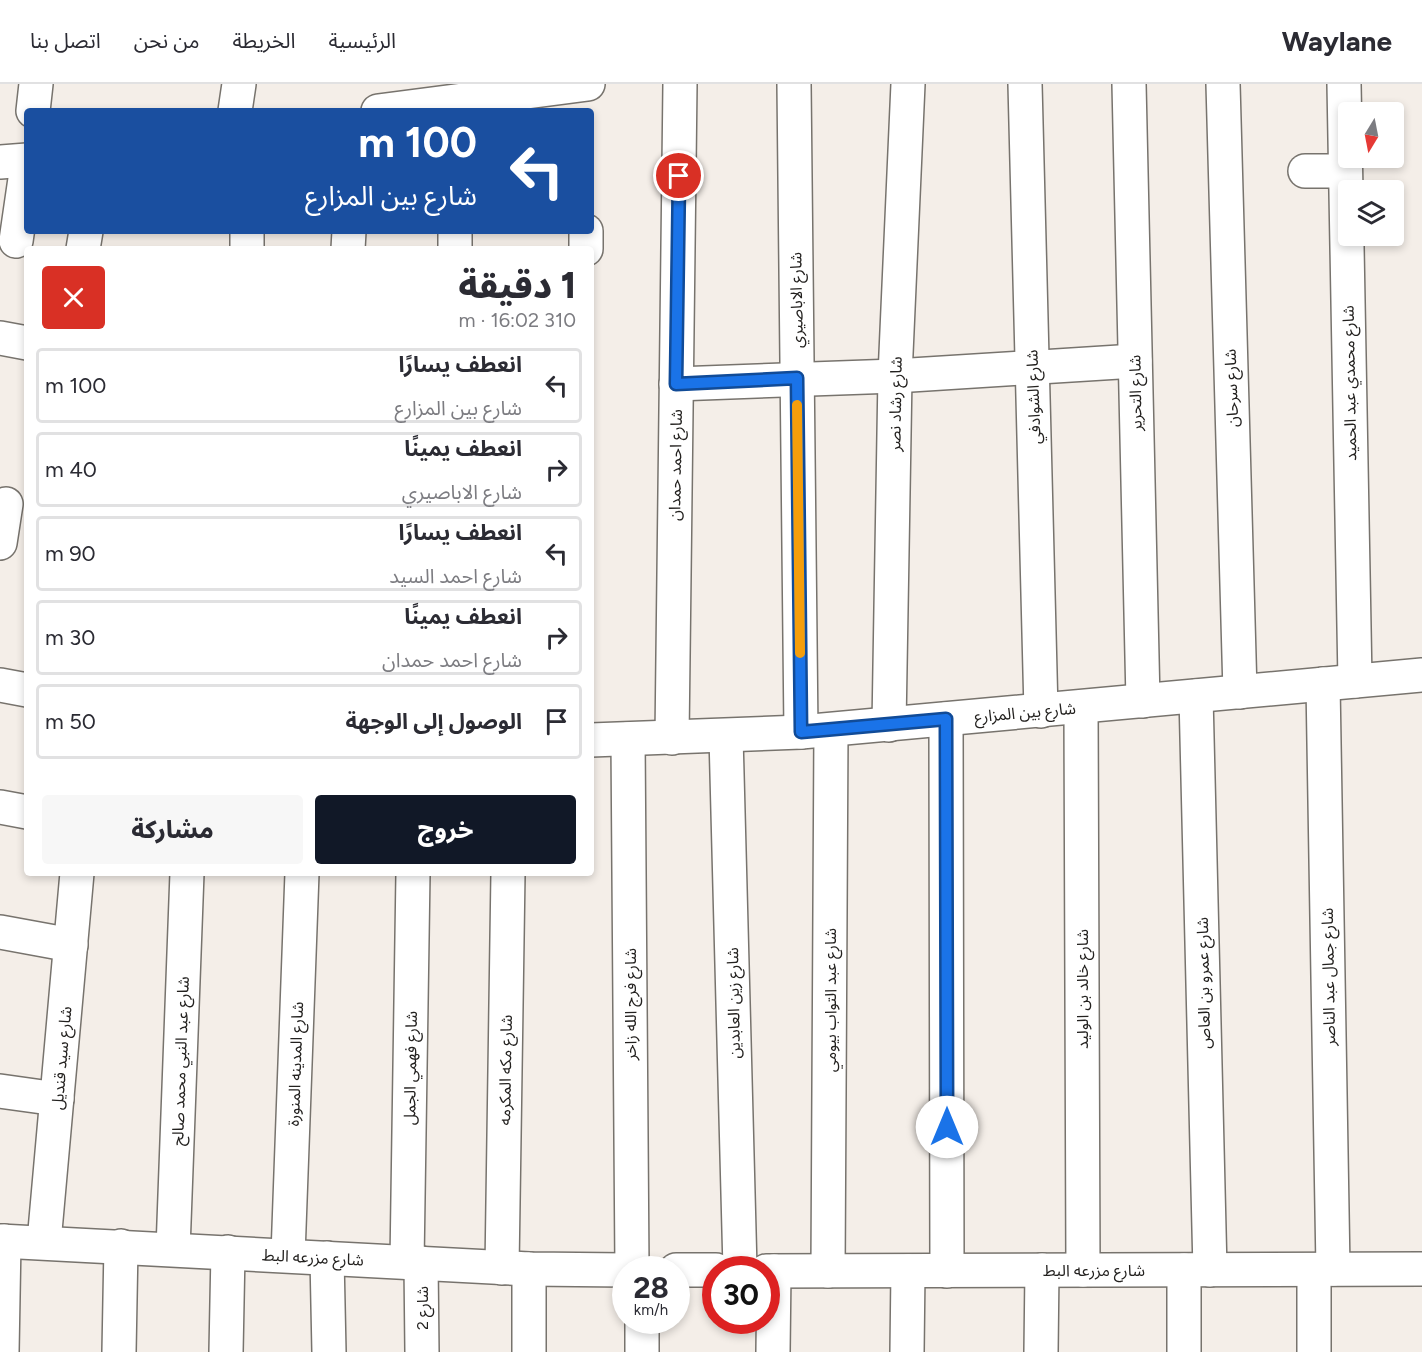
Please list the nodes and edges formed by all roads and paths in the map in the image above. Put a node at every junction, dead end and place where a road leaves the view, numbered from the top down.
1 (36, 84) edge
2 (239, 84) edge
3 (587, 84) edge
4 (680, 84) edge
5 (794, 84) edge
6 (908, 84) edge
7 (1025, 84) edge
8 (1129, 84) edge
9 (1222, 84) edge
10 (1344, 84) edge
11 (421, 95) edge
12 (459, 106) edge
13 (33, 108) edge
14 (235, 108) edge
15 (386, 108) edge
16 (585, 108) edge
17 (24, 160) edge
18 (0, 162) edge
19 (1305, 171) dead end
20 (1345, 171) junction
21 (24, 186) edge
22 (16, 241) dead end
23 (0, 338) edge
24 (24, 342) edge
25 (1135, 361) junction
26 (1032, 366) junction
27 (895, 376) junction
28 (797, 378) junction
29 (676, 384) junction
30 (11, 505) edge
31 (0, 543) edge
32 (1422, 675) edge
33 (1355, 681) junction
34 (1323, 684) junction
35 (0, 685) edge
36 (24, 689) edge
37 (1240, 692) junction
38 (1196, 696) junction
39 (1143, 701) junction
40 (1081, 707) junction
41 (1041, 711) junction
42 (946, 719) junction
43 (889, 725) junction
44 (816, 731) junction
45 (726, 736) junction
46 (672, 738) junction
47 (628, 739) junction
48 (594, 740) edge
49 (0, 807) edge
50 (24, 812) edge
51 (77, 876) edge
52 (188, 876) edge
53 (302, 876) edge
54 (413, 876) edge
55 (508, 876) edge
56 (0, 932) edge
57 (71, 945) junction
58 (0, 1091) edge
59 (57, 1099) junction
60 (2, 1241) edge
61 (44, 1242) junction
62 (121, 1246) junction
63 (173, 1249) junction
64 (228, 1252) junction
65 (288, 1255) junction
66 (632, 1256) edge
67 (740, 1256) edge
68 (327, 1258) junction
69 (414, 1263) junction
70 (516, 1269) junction
71 (1422, 1269) edge
72 (612, 1270) edge
73 (947, 1270) junction
74 (1042, 1270) junction
75 (1083, 1270) junction
76 (1197, 1270) junction
77 (1324, 1270) junction
78 (780, 1271) edge
79 (828, 1271) junction
80 (908, 1271) junction
81 (642, 1334) edge
82 (772, 1334) edge
83 (2, 1352) edge
84 (119, 1352) edge
85 (226, 1352) edge
86 (329, 1352) edge
87 (422, 1352) edge
88 (530, 1352) edge
89 (642, 1352) edge
90 (773, 1352) edge
91 (907, 1352) edge
92 (1041, 1352) edge
93 (1184, 1352) edge
94 (1314, 1352) edge

1 - 13 street
2 - 14 street
3 - 12 street
3 - 16 street
4 - 29 street, شارع احمد حمدان
5 - 28 street, شارع الاباصيري
6 - 27 street, شارع رشاد نصر
7 - 26 street, شارع الشوادفي
8 - 25 street, شارع التحرير
9 - 37 street, شارع سرحان
10 - 20 street, شارع محمدي عبد الحميد
11 - 12 street
11 - 15 street
17 - 18 street
19 - 20 street
20 - 33 street, شارع محمدي عبد الحميد
21 - 22 street
23 - 24 street
25 - 26 street
25 - 39 street, شارع التحرير
26 - 27 street
26 - 41 street, شارع الشوادفي
27 - 28 street
27 - 43 street, شارع رشاد نصر
28 - 29 street
28 - 44 street, شارع الاباصيري
29 - 46 street, شارع احمد حمدان
30 - 31 street
32 - 33 street, شارع بين المزارع
33 - 34 street, شارع بين المزارع
34 - 37 street, شارع بين المزارع
34 - 77 street, شارع جمال عبد الناصر
35 - 36 street
37 - 38 street, شارع بين المزارع
38 - 39 street, شارع بين المزارع
38 - 76 street, شارع عمرو بن العاص
39 - 40 street, شارع بين المزارع
40 - 41 street, شارع بين المزارع
40 - 75 street, شارع خالد بن الوليد
41 - 42 street, شارع بين المزارع
42 - 43 street, شارع بين المزارع
42 - 73 street
43 - 44 street, شارع بين المزارع
44 - 45 street, شارع بين المزارع
44 - 79 street, شارع عبد التواب بيومي
45 - 46 street, شارع بين المزارع
45 - 67 street, شارع زين العابدين
46 - 47 street, شارع بين المزارع
47 - 48 street, شارع بين المزارع
47 - 66 street, شارع فرج الله زاخر
49 - 50 street
51 - 57 street, شارع سيد قنديل
52 - 63 street, شارع عبد النبي محمد صالح
53 - 65 street, شارع المدينه المنورة
54 - 69 street, شارع فهمي الجمل
55 - 70 street, شارع مكه المكرمه
56 - 57 street
57 - 59 street, شارع سيد قنديل
58 - 59 street
59 - 61 street, شارع سيد قنديل
60 - 61 street, شارع مزرعه البط
60 - 83 street
61 - 62 street, شارع مزرعه البط
62 - 63 street, شارع مزرعه البط
62 - 84 street
63 - 64 street, شارع مزرعه البط
64 - 65 street, شارع مزرعه البط
64 - 85 street
65 - 68 street, شارع مزرعه البط
68 - 69 street, شارع مزرعه البط
68 - 86 street
69 - 70 street, شارع مزرعه البط
69 - 87 street, شارع 2
70 - 72 street, شارع مزرعه البط
70 - 88 street, شارع مكه المكرمه
71 - 77 street, شارع مزرعه البط
73 - 74 street, شارع مزرعه البط
73 - 80 street, شارع مزرعه البط
74 - 75 street, شارع مزرعه البط
74 - 92 street
75 - 76 street, شارع مزرعه البط
76 - 77 street, شارع مزرعه البط
76 - 93 street, شارع عمرو بن العاص
77 - 94 street, شارع جمال عبد الناصر
78 - 79 street, شارع مزرعه البط
79 - 80 street, شارع مزرعه البط
80 - 91 street
81 - 89 street
82 - 90 street

